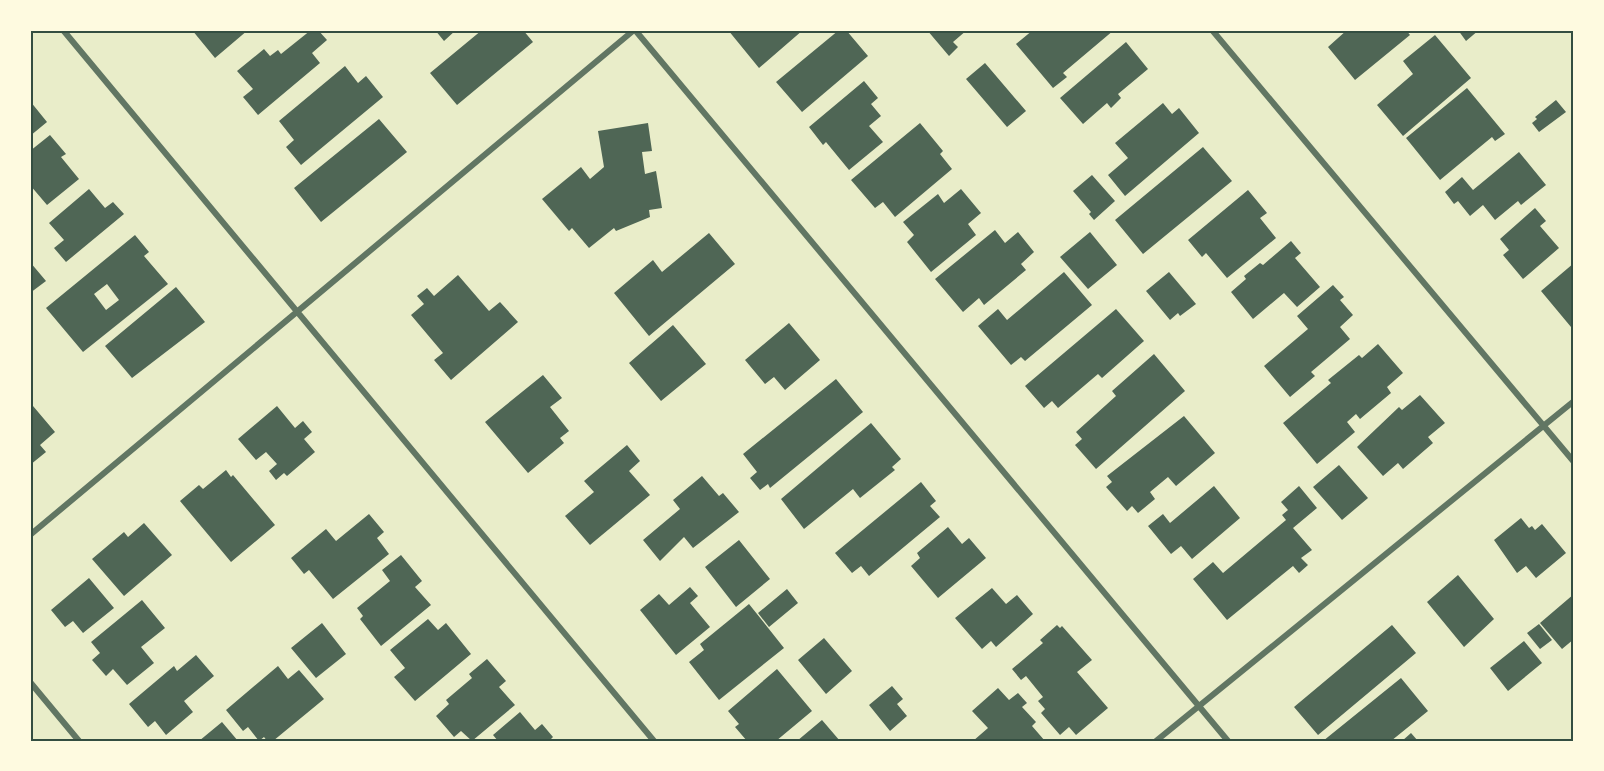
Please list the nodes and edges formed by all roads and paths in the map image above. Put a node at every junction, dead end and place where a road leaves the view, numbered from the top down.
1 (63, 30) edge
2 (635, 30) edge
3 (1212, 30) edge
4 (297, 312) junction
5 (1574, 401) edge
6 (1544, 426) junction
7 (1574, 462) edge
8 (30, 535) edge
9 (30, 682) edge
10 (1199, 706) junction
11 (79, 741) edge
12 (654, 741) edge
13 (1156, 741) edge
14 (1228, 741) edge

1 - 4 street
2 - 4 street
2 - 10 street
3 - 6 street
4 - 8 street
4 - 12 street
5 - 6 street
6 - 7 street
6 - 10 street
9 - 11 street
10 - 13 street
10 - 14 street

